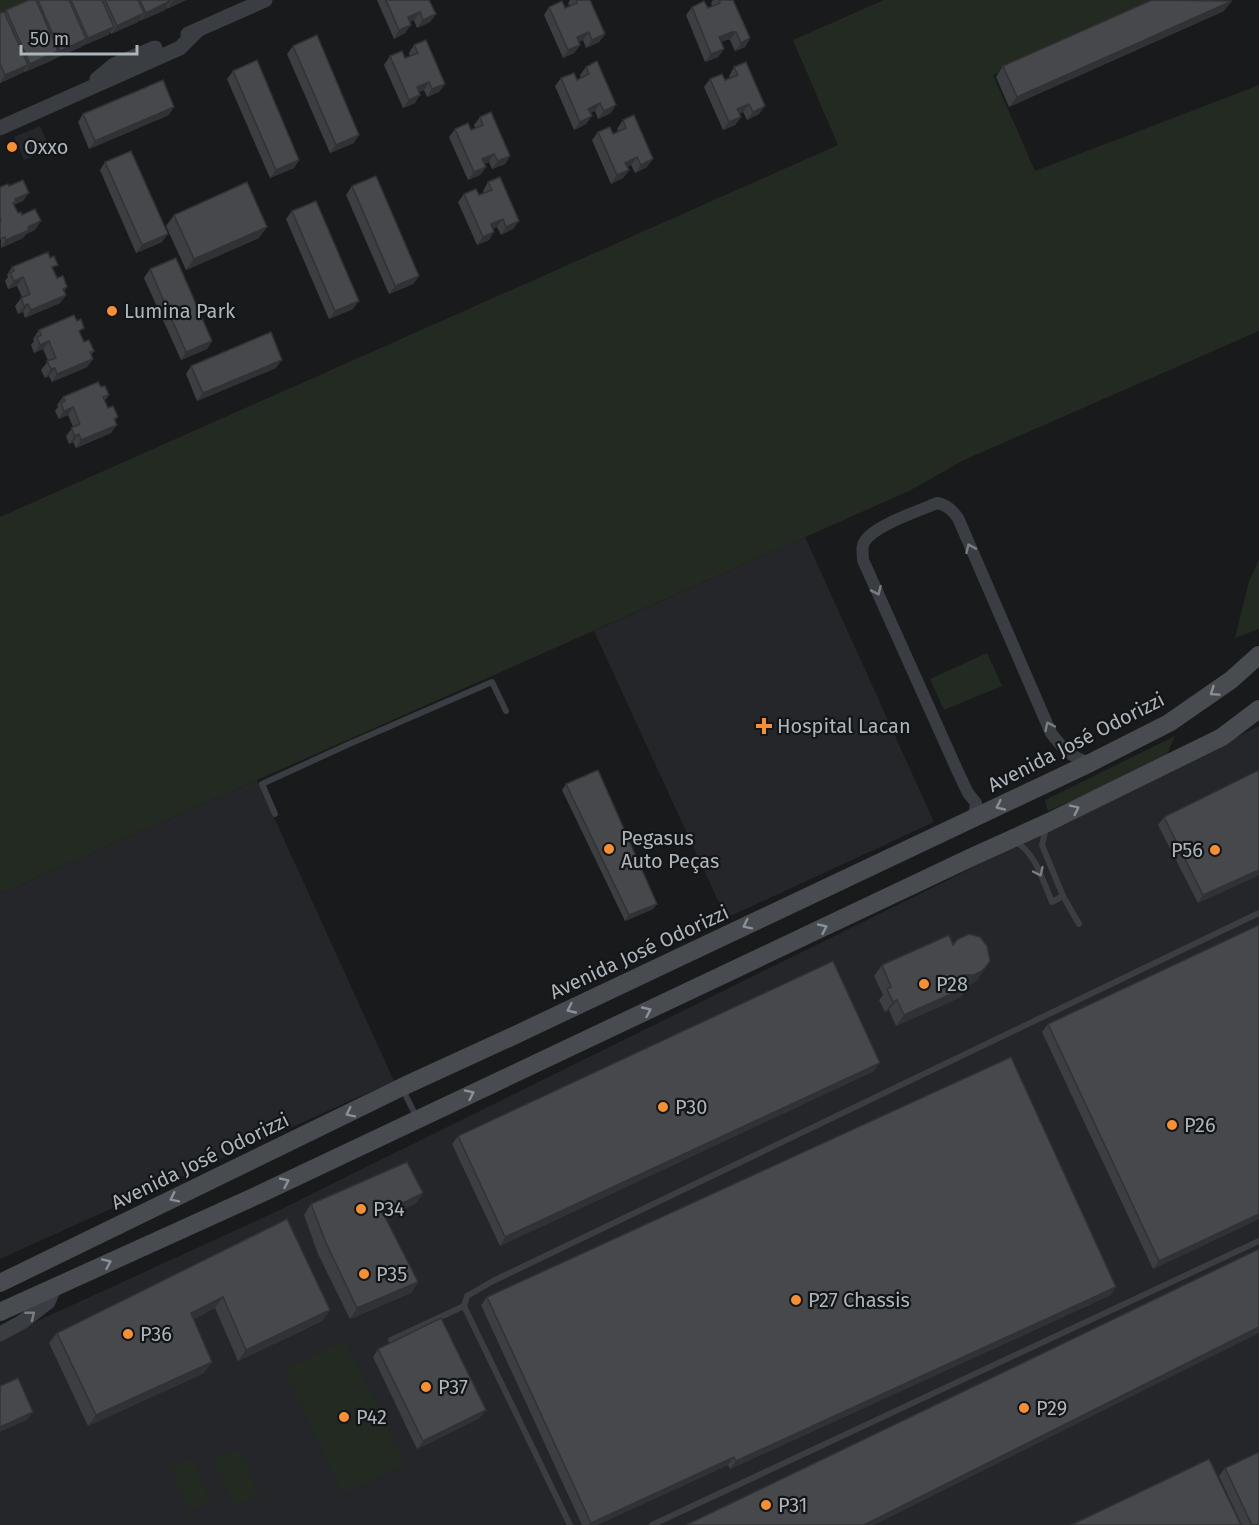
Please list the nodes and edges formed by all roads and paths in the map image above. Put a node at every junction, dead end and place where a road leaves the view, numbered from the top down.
1 (265, 0) edge
2 (197, 31) junction
3 (78, 93) junction
4 (0, 128) edge
5 (1259, 655) edge
6 (1259, 709) edge
7 (506, 711) dead end
8 (1090, 763) junction
9 (275, 814) dead end
10 (974, 818) junction
11 (1048, 822) junction
12 (1011, 839) junction
13 (1042, 845) junction
14 (1029, 852) junction
15 (1063, 896) junction
16 (1259, 913) edge
17 (1079, 924) dead end
18 (402, 1087) junction
19 (417, 1119) junction
20 (1259, 1241) edge
21 (26, 1271) junction
22 (0, 1277) edge
23 (0, 1283) edge
24 (54, 1288) junction
25 (464, 1306) junction
26 (0, 1312) edge
27 (0, 1334) edge
28 (391, 1340) edge
29 (570, 1525) edge
30 (652, 1525) edge

1 - 2 street
2 - 3 street
2 - 3 street
3 - 4 street
5 -> 8 main road, Avenida José Odorizzi
11 -> 6 main road
7 - 9 lane
8 -> 10 main road, Avenida José Odorizzi
8 -> 10 street
10 -> 18 main road, Avenida José Odorizzi
11 - 12 main road
11 - 13 lane
12 - 14 lane
19 -> 12 main road
13 - 14 lane
13 - 15 lane
14 -> 15 lane
15 - 17 lane
16 - 25 lane
18 - 19 lane
18 -> 21 main road, Avenida José Odorizzi
24 -> 19 main road
20 - 30 lane
21 - 22 street, Avenida José Odorizzi
21 - 23 main road, Avenida José Odorizzi
24 - 26 main road
27 -> 24 street
25 - 28 lane
25 - 29 lane

